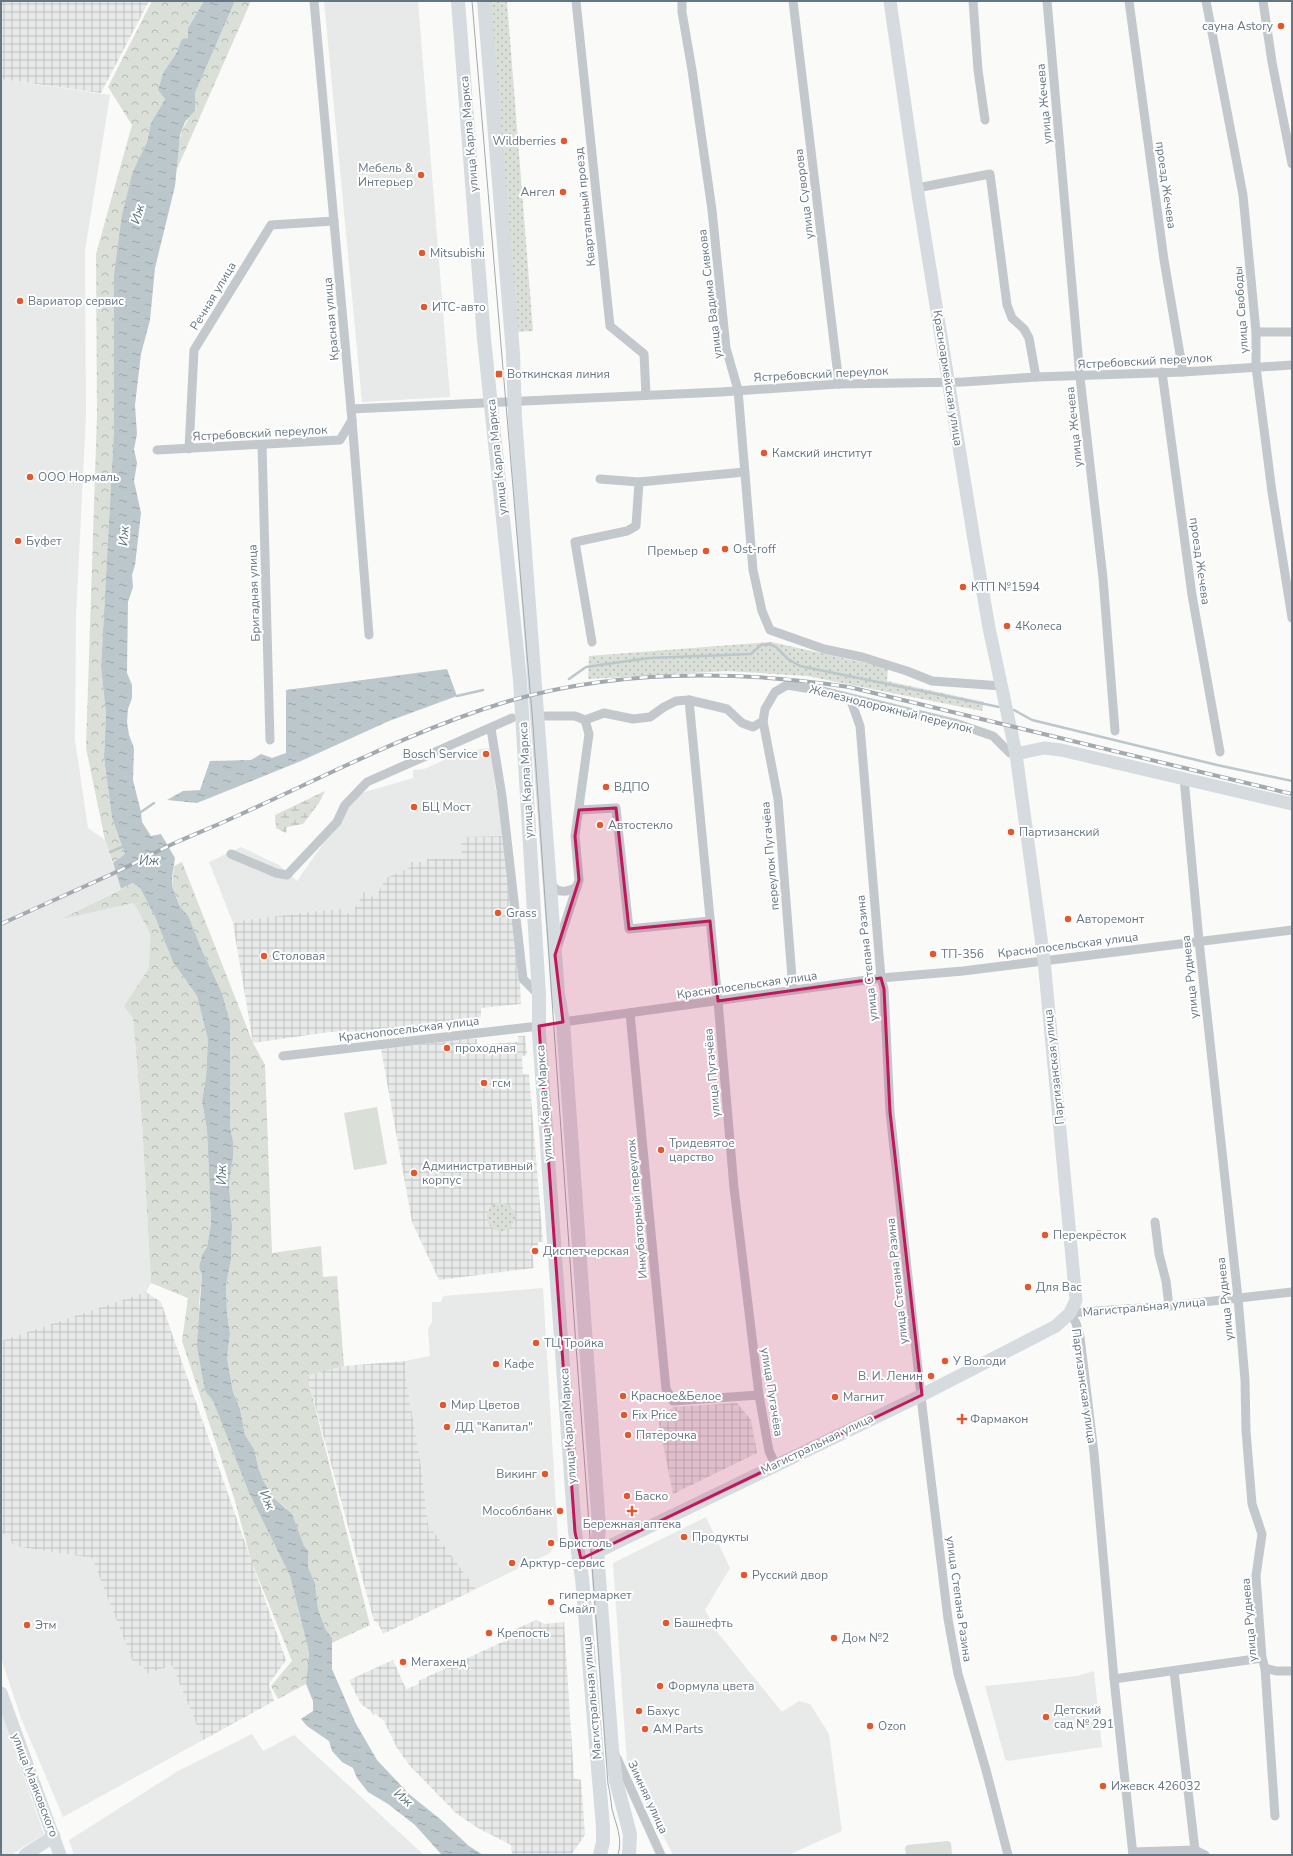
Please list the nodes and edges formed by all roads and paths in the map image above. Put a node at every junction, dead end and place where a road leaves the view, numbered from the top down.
1 (314, 1) edge
2 (458, 1) edge
3 (484, 1) edge
4 (576, 1) edge
5 (682, 1) edge
6 (793, 1) edge
7 (890, 1) edge
8 (973, 1) edge
9 (1047, 1) edge
10 (1129, 1) edge
11 (1206, 1) edge
12 (1263, 1) edge
13 (986, 120) dead end
14 (1292, 164) edge
15 (917, 188) junction
16 (334, 221) junction
17 (1256, 332) junction
18 (1292, 332) edge
19 (1292, 365) edge
20 (1256, 367) junction
21 (1162, 372) junction
22 (1182, 372) junction
23 (1036, 377) junction
24 (1080, 377) junction
25 (949, 382) junction
26 (839, 384) junction
27 (738, 390) junction
28 (646, 395) junction
29 (515, 401) junction
30 (491, 402) junction
31 (351, 409) junction
32 (352, 420) junction
33 (262, 445) junction
34 (189, 449) junction
35 (157, 450) dead end
36 (745, 472) junction
37 (600, 479) dead end
38 (639, 482) junction
39 (1292, 618) edge
40 (369, 635) dead end
41 (592, 642) dead end
42 (1002, 686) junction
43 (850, 698) junction
44 (689, 700) junction
45 (542, 720) junction
46 (585, 720) junction
47 (764, 721) junction
48 (518, 722) junction
49 (491, 729) junction
50 (1115, 731) dead end
51 (270, 740) dead end
52 (1220, 752) dead end
53 (1016, 754) junction
54 (1184, 778) junction
55 (1292, 804) edge
56 (579, 810) junction
57 (231, 854) dead end
58 (549, 874) junction
59 (577, 887) junction
60 (710, 922) junction
61 (1292, 930) edge
62 (1198, 941) junction
63 (555, 955) junction
64 (1044, 960) junction
65 (881, 978) junction
66 (793, 990) junction
67 (539, 995) junction
68 (718, 1001) junction
69 (630, 1013) junction
70 (562, 1022) junction
71 (539, 1026) junction
72 (283, 1056) dead end
73 (1156, 1222) dead end
74 (1292, 1292) edge
75 (1238, 1298) junction
76 (1168, 1306) junction
77 (1070, 1313) junction
78 (922, 1394) junction
79 (758, 1395) junction
80 (775, 1464) junction
81 (597, 1552) junction
82 (580, 1559) junction
83 (1262, 1658) junction
84 (1265, 1668) junction
85 (1174, 1671) junction
86 (1292, 1671) edge
87 (1114, 1679) junction
88 (1, 1693) edge
89 (612, 1749) junction
90 (1275, 1816) dead end
91 (54, 1836) junction
92 (1195, 1850) junction
93 (1133, 1853) edge
94 (25, 1855) edge
95 (60, 1855) edge
96 (600, 1855) edge
97 (629, 1855) edge
98 (661, 1855) edge
99 (1008, 1855) edge
100 (1205, 1855) edge

1 - 16 street, Красная улица
2 - 30 main road, улица Карла Маркса
3 - 29 main road, улица Карла Маркса
4 - 28 street, Квартальный проезд
5 - 27 street, улица Вадима Сивкова
6 - 26 street, улица Суворова
7 - 15 street, Красноармейская улица
8 - 13 street
9 - 24 street, улица Жечева
10 - 22 street, проезд Жечева
11 - 17 street, улица Свободы
12 - 14 street
15 - 23 street
15 - 25 street, Красноармейская улица
16 - 31 street, Красная улица
16 - 34 street, Речная улица
17 - 18 street
17 - 20 street, улица Свободы
19 - 20 street, Ястребовский переулок
20 - 22 street, Ястребовский переулок
20 - 39 street, улица Свободы
21 - 22 street, Ястребовский переулок
21 - 24 street, Ястребовский переулок
21 - 52 street, проезд Жечева
23 - 24 street, Ястребовский переулок
23 - 25 street, Ястребовский переулок
24 - 50 street, улица Жечева
25 - 26 street, Ястребовский переулок
25 - 42 street, Красноармейская улица
26 - 27 street, Ястребовский переулок
27 - 28 street, Ястребовский переулок
27 - 36 street, улица Вадима Сивкова
28 - 29 street, Ястребовский переулок
29 - 30 street, Ястребовский переулок
29 - 45 main road, улица Карла Маркса
30 - 31 street, Ястребовский переулок
30 - 48 main road, улица Карла Маркса
31 - 32 street, Красная улица
32 - 33 street, Ястребовский переулок
32 - 40 street, Красная улица
33 - 34 street, Ястребовский переулок
33 - 51 street, Бригадная улица
34 - 35 street, Ястребовский переулок
36 - 38 street
36 - 42 street, улица Вадима Сивкова
37 - 38 street
38 - 41 street
42 - 53 street, Красноармейская улица
43 - 47 street, Железнодорожный переулок
43 - 53 street, Железнодорожный переулок
43 - 65 street, улица Степана Разина
44 - 46 street
44 - 47 street
44 - 60 street, улица Пугачёва
45 - 46 street
45 - 58 main road, улица Карла Маркса
46 - 56 street
47 - 66 street, переулок Пугачёва
48 - 49 street
48 - 67 main road, улица Карла Маркса
49 - 57 street
49 - 67 street
53 - 54 street
53 - 64 street, Партизанская улица
54 - 55 street
54 - 62 street, улица Руднева
56 - 59 street
56 - 60 street
58 - 59 street
58 - 63 main road, улица Карла Маркса
59 - 63 street
60 - 68 street, улица Пугачёва
61 - 62 street, Краснопосельская улица
62 - 64 street, Краснопосельская улица
62 - 75 street, улица Руднева
63 - 70 main road, улица Карла Маркса
64 - 65 street, Краснопосельская улица
64 - 77 street, Партизанская улица
65 - 66 street, Краснопосельская улица
65 - 78 street, улица Степана Разина
66 - 68 street, Краснопосельская улица
67 - 71 main road, улица Карла Маркса
68 - 69 street, Краснопосельская улица
68 - 79 street, улица Пугачёва
69 - 70 street, Краснопосельская улица
69 - 79 street, Инкубаторный переулок
70 - 71 main road
70 - 81 main road, улица Карла Маркса
71 - 72 street, Краснопосельская улица
71 - 82 main road, улица Карла Маркса
73 - 76 street
74 - 75 street, Магистральная улица
75 - 76 street, Магистральная улица
75 - 83 street, улица Руднева
76 - 77 street, Магистральная улица
77 - 78 street, Магистральная улица
77 - 87 street, Партизанская улица
78 - 80 street, Магистральная улица
78 - 99 street, улица Степана Разина
79 - 80 street, улица Пугачёва
80 - 81 street, Магистральная улица
81 - 82 main road, Магистральная улица
81 - 89 main road, Магистральная улица
82 - 96 main road, Магистральная улица
83 - 84 street, улица Руднева
83 - 85 street
84 - 86 street
84 - 90 street, улица Руднева
85 - 87 street
85 - 92 street
87 - 93 street, Партизанская улица
88 - 91 street, улица Маяковского
89 - 97 main road, Магистральная улица
89 - 98 street, Зимняя улица
91 - 94 street
91 - 95 street, улица Маяковского
92 - 93 street
92 - 100 street

